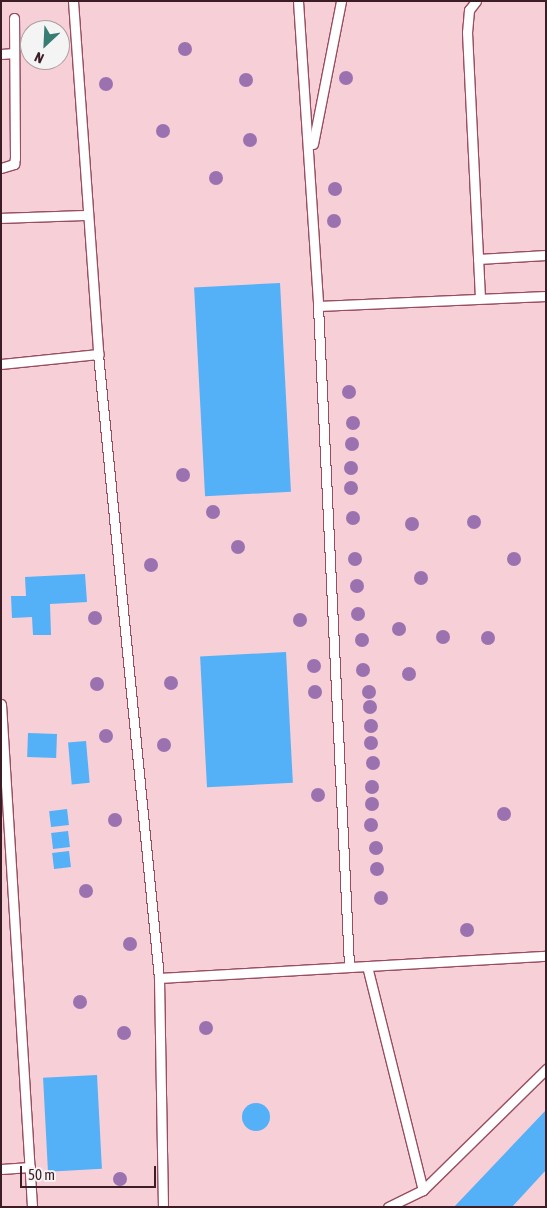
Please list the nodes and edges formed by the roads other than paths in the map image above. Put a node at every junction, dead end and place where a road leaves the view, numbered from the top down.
1 (73, 1) edge
2 (298, 1) edge
3 (341, 1) edge
4 (476, 1) edge
5 (14, 18) dead end
6 (14, 53) junction
7 (1, 54) edge
8 (310, 157) junction
9 (1, 168) edge
10 (87, 215) junction
11 (1, 218) edge
12 (546, 255) edge
13 (478, 259) junction
14 (546, 296) edge
15 (480, 298) junction
16 (318, 306) junction
17 (98, 354) junction
18 (1, 364) edge
19 (1, 704) edge
20 (546, 956) edge
21 (368, 966) junction
22 (349, 967) junction
23 (159, 978) junction
24 (546, 1069) edge
25 (30, 1167) junction
26 (1, 1169) edge
27 (423, 1190) junction
28 (32, 1207) edge
29 (163, 1207) edge
30 (388, 1207) edge

1 - 10 lane
2 - 8 lane
3 - 8 lane
4 - 13 lane
5 - 6 lane
6 - 7 lane
6 - 9 lane
8 - 16 lane
10 - 11 lane
10 - 17 lane
12 - 13 lane
13 - 15 lane
14 - 15 lane
15 - 16 lane
16 - 22 lane
17 - 18 lane
17 - 23 lane
19 - 25 lane
20 - 21 lane
21 - 22 lane
21 - 27 lane
22 - 23 lane
23 - 29 lane
24 - 27 lane
25 - 26 lane
25 - 28 lane
27 - 30 lane

